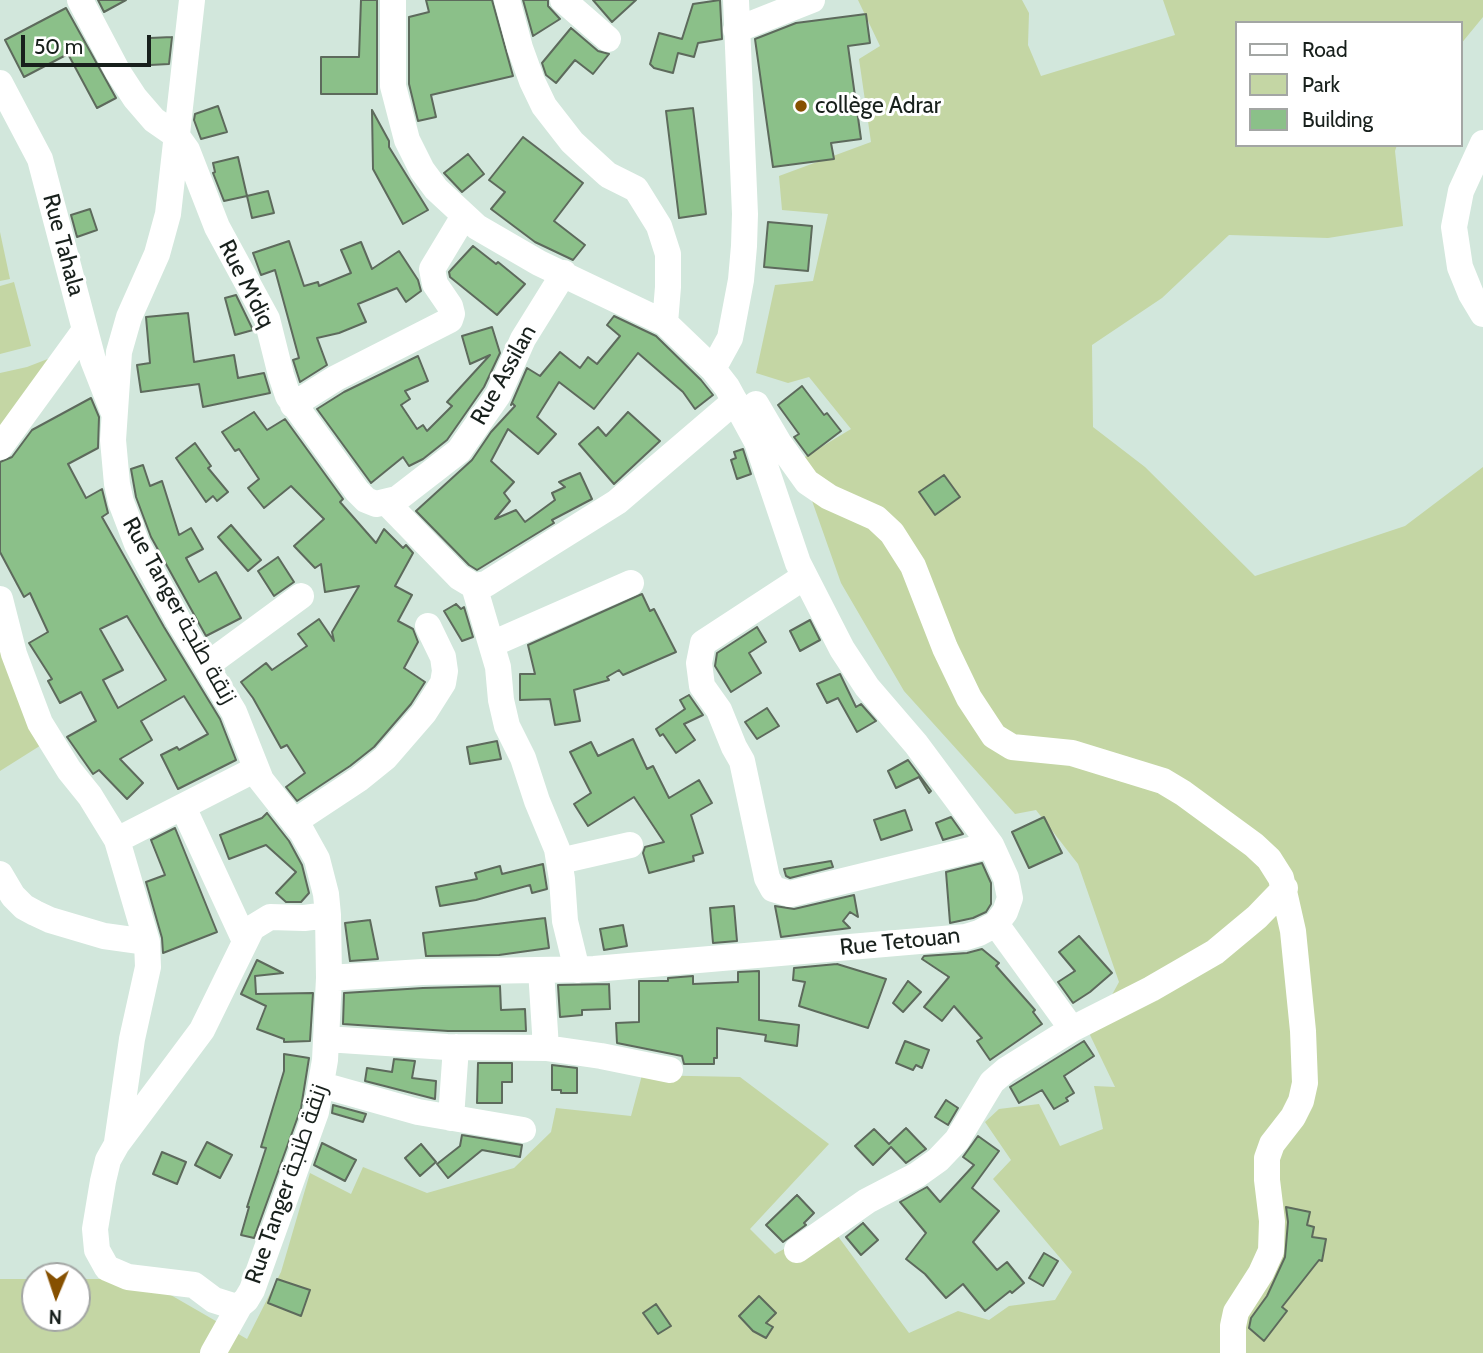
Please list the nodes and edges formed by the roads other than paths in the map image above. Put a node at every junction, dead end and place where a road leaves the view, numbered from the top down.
1 (80, 0) edge
2 (192, 0) edge
3 (393, 0) edge
4 (507, 0) edge
5 (736, 0) edge
6 (812, 0) edge
7 (569, 2) edge
8 (736, 30) junction
9 (608, 39) dead end
10 (0, 83) edge
11 (177, 136) junction
12 (1483, 143) edge
13 (464, 216) junction
14 (564, 274) junction
15 (1483, 314) edge
16 (664, 323) junction
17 (85, 330) junction
18 (725, 386) junction
19 (293, 405) junction
20 (114, 412) junction
21 (0, 447) edge
22 (395, 499) junction
23 (804, 577) junction
24 (631, 583) dead end
25 (474, 586) junction
26 (301, 596) dead end
27 (0, 599) edge
28 (428, 626) dead end
29 (492, 644) junction
30 (206, 664) junction
31 (256, 769) junction
32 (183, 807) junction
33 (294, 822) junction
34 (117, 840) junction
35 (630, 845) dead end
36 (991, 845) junction
37 (560, 861) junction
38 (0, 874) edge
39 (1285, 888) junction
40 (328, 915) junction
41 (996, 924) junction
42 (245, 941) junction
43 (147, 942) junction
44 (541, 970) junction
45 (577, 970) junction
46 (329, 978) junction
47 (1072, 1029) junction
48 (326, 1039) junction
49 (456, 1047) junction
50 (546, 1048) junction
51 (670, 1070) dead end
52 (322, 1085) junction
53 (452, 1118) junction
54 (523, 1130) dead end
55 (117, 1144) junction
56 (797, 1250) dead end
57 (240, 1305) junction
58 (213, 1353) edge
59 (1233, 1353) edge

1 - 11 street
2 - 11 street, Rue Tanger زنقة طنجة
3 - 13 street
4 - 16 street
5 - 8 street
6 - 8 street
7 - 9 street
8 - 18 street
10 - 17 street, Rue Tahala
11 - 19 street, Rue M'diq
11 - 20 street, Rue Tanger زنقة طنجة
12 - 15 street
13 - 14 street
13 - 19 street
14 - 16 street
14 - 22 street, Rue Assilan
16 - 18 street
17 - 20 street, Rue Tahala
17 - 21 street
18 - 23 street
18 - 25 street
18 - 39 street
19 - 22 street, Rue M'diq
20 - 30 street, Rue Tanger زنقة طنجة
22 - 25 street
23 - 36 street
23 - 36 street
24 - 29 street
25 - 29 street
26 - 30 street
27 - 34 street
28 - 33 street
29 - 37 street
30 - 31 street, Rue Tanger زنقة طنجة
31 - 32 street
31 - 33 street, Rue Tanger زنقة طنجة
32 - 34 street
32 - 42 street
33 - 40 street, Rue Tanger زنقة طنجة
34 - 43 street
35 - 37 street
36 - 41 street
37 - 45 street
38 - 43 street
39 - 47 street
39 - 59 street
40 - 42 street, Rue Tanger زنقة طنجة
40 - 46 street, Rue Tanger زنقة طنجة
41 - 45 street, Rue Tetouan
41 - 47 street
42 - 55 street, Rue Tanger زنقة طنجة
43 - 55 street
44 - 45 street, Rue Tetouan
44 - 46 street, Rue Tetouan
44 - 50 street
46 - 48 street, Rue Tanger زنقة طنجة
47 - 56 street
48 - 49 street
48 - 52 street, Rue Tanger زنقة طنجة
49 - 50 street
49 - 53 street
50 - 51 street
52 - 53 street
52 - 57 street, Rue Tanger زنقة طنجة
53 - 54 street
55 - 57 street, Rue Tanger زنقة طنجة
57 - 58 street

